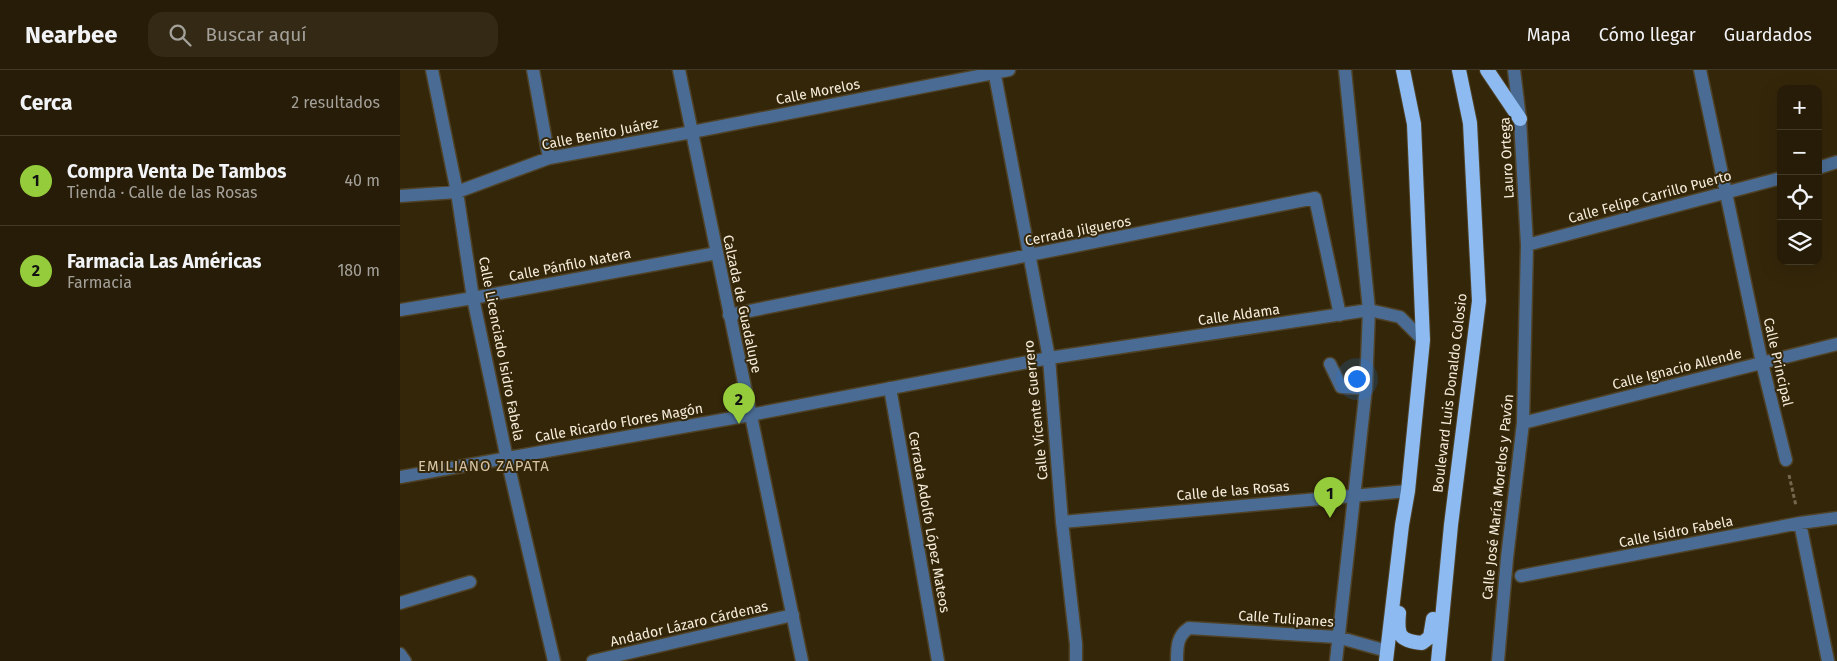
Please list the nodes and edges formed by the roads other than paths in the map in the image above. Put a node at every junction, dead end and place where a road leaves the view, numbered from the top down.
1 (432, 70) edge
2 (533, 70) edge
3 (679, 70) edge
4 (1009, 70) edge
5 (1345, 70) edge
6 (1403, 70) edge
7 (1459, 70) edge
8 (1487, 70) edge
9 (1514, 70) edge
10 (1700, 70) edge
11 (994, 71) edge
12 (1520, 119) junction
13 (692, 132) junction
14 (549, 158) junction
15 (1837, 162) edge
16 (1822, 167) edge
17 (1777, 179) edge
18 (456, 192) junction
19 (1727, 192) junction
20 (400, 196) edge
21 (1526, 245) junction
22 (717, 253) junction
23 (1029, 256) junction
24 (473, 298) junction
25 (400, 310) edge
26 (1369, 310) junction
27 (729, 315) junction
28 (1340, 315) junction
29 (1424, 340) junction
30 (1837, 344) edge
31 (1049, 358) junction
32 (1762, 363) junction
33 (1330, 364) dead end
34 (890, 388) junction
35 (1366, 388) junction
36 (750, 415) junction
37 (1523, 423) junction
38 (507, 458) junction
39 (1786, 460) road end
40 (400, 477) edge
41 (1408, 491) junction
42 (1355, 495) junction
43 (1837, 518) edge
44 (1062, 522) junction
45 (1800, 523) junction
46 (1402, 525) junction
47 (1451, 525) junction
48 (1521, 576) dead end
49 (470, 582) dead end
50 (400, 603) edge
51 (793, 615) junction
52 (1337, 637) junction
53 (400, 654) edge
54 (1386, 656) edge
55 (405, 661) edge
56 (554, 661) edge
57 (593, 661) edge
58 (802, 661) edge
59 (938, 661) edge
60 (1076, 661) edge
61 (1177, 661) edge
62 (1336, 661) edge
63 (1438, 661) edge
64 (1498, 661) edge
65 (1828, 661) edge

1 - 18 street, Calle Licenciado Isidro Fabela
2 - 14 street
3 - 13 street, Calzada de Guadalupe
4 - 11 street, Calle Morelos
5 - 26 street
6 - 29 highway
7 - 47 highway, Boulevard Luis Donaldo Colosio
8 - 12 highway
9 - 12 street, Lauro Ortega
10 - 19 street, Calle Principal
11 - 13 street, Calle Morelos
11 - 23 street, Calle Vicente Guerrero
12 - 21 street, Lauro Ortega
13 - 14 street, Calle Benito Juárez
13 - 22 street, Calzada de Guadalupe
14 - 18 street, Calle Benito Juárez
15 - 16 street
17 - 19 street, Calle Felipe Carrillo Puerto
18 - 20 street, Calle Benito Juárez
18 - 24 street, Calle Licenciado Isidro Fabela
19 - 21 street, Calle Felipe Carrillo Puerto
19 - 32 street, Calle Principal
21 - 37 street, Calle José María Morelos y Pavón
22 - 24 street, Calle Pánfilo Natera
22 - 27 street, Calzada de Guadalupe
23 - 27 street, Cerrada Jilgueros
23 - 28 street, Cerrada Jilgueros
23 - 31 street, Calle Vicente Guerrero
24 - 25 street, Calle Pánfilo Natera
24 - 38 street, Calle Licenciado Isidro Fabela
26 - 28 street, Calle Aldama
26 - 29 street, Calle Aldama
26 - 35 street
27 - 36 street, Calzada de Guadalupe
28 - 31 street, Calle Aldama
29 - 41 highway
30 - 32 street, Calle Ignacio Allende
31 - 34 street, Calle Ricardo Flores Magón
31 - 44 street, Calle Vicente Guerrero
32 - 37 street, Calle Ignacio Allende
32 - 39 street, Calle Principal
33 - 35 street
34 - 36 street, Calle Ricardo Flores Magón
34 - 59 street, Cerrada Adolfo López Mateos
35 - 42 street
36 - 38 street, Calle Ricardo Flores Magón
36 - 51 street, Calzada de Guadalupe
37 - 64 street, Calle José María Morelos y Pavón
38 - 40 street, Calle Ricardo Flores Magón
38 - 56 street, Calle Licenciado Isidro Fabela
41 - 42 street, Calle de las Rosas
41 - 46 highway
42 - 44 street, Calle de las Rosas
42 - 52 street
43 - 45 street, Calle Isidro Fabela
44 - 60 street, Calle Vicente Guerrero
45 - 48 street, Calle Isidro Fabela
45 - 65 street
46 - 47 highway
46 - 54 highway
47 - 63 highway, Boulevard Luis Donaldo Colosio
49 - 50 street
51 - 57 street, Andador Lázaro Cárdenas
51 - 58 street, Calzada de Guadalupe
52 - 54 street, Calle Tulipanes
52 - 61 street, Calle Tulipanes
52 - 62 street
53 - 55 street

